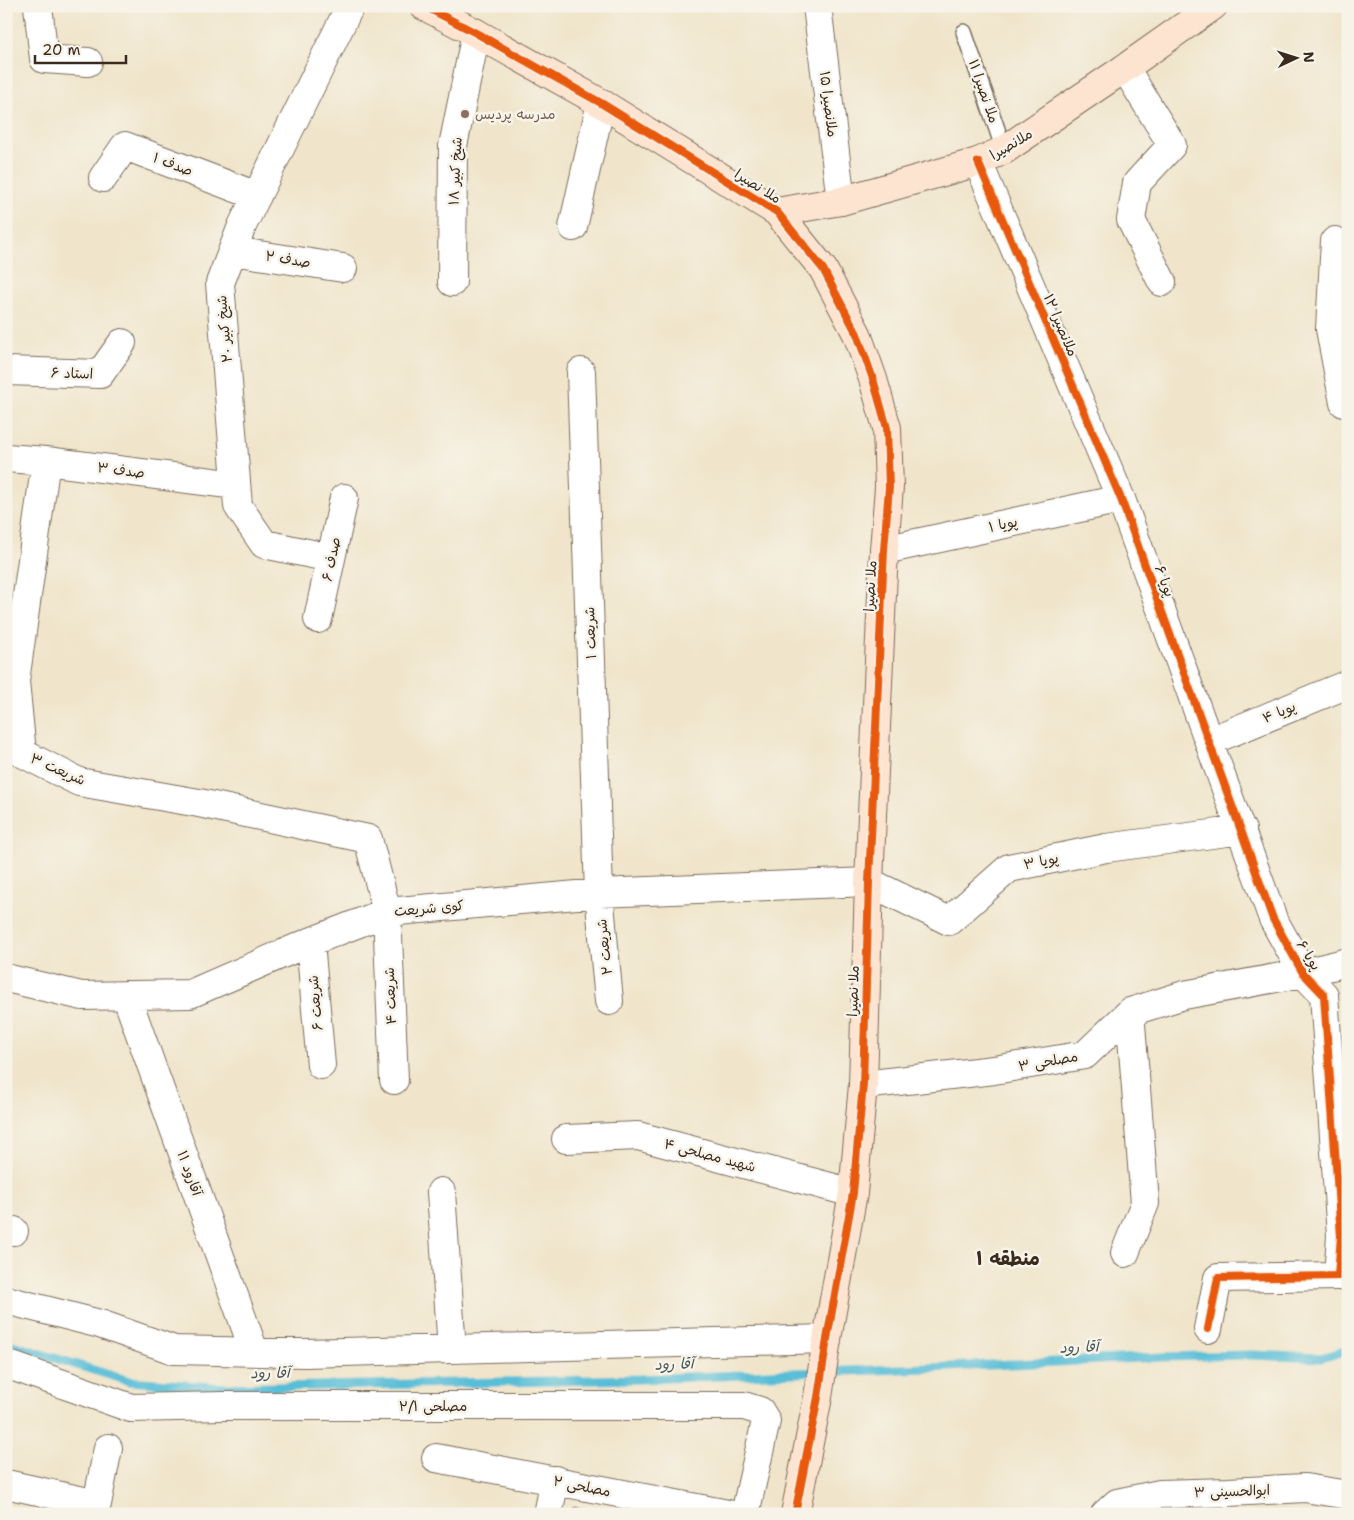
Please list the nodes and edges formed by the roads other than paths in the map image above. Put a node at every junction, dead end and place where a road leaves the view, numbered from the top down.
1 (38, 6) edge
2 (350, 6) edge
3 (424, 6) edge
4 (817, 6) edge
5 (1213, 6) edge
6 (964, 32) dead end
7 (476, 33) junction
8 (88, 62) dead end
9 (1125, 68) junction
10 (601, 103) junction
11 (1004, 150) junction
12 (978, 162) junction
13 (103, 178) dead end
14 (257, 196) junction
15 (842, 201) junction
16 (777, 212) junction
17 (573, 227) dead end
18 (1335, 240) dead end
19 (233, 251) junction
20 (343, 268) dead end
21 (452, 282) dead end
22 (1162, 282) dead end
23 (122, 343) dead end
24 (6, 371) edge
25 (580, 372) dead end
26 (1348, 402) edge
27 (6, 458) edge
28 (46, 461) junction
29 (236, 485) junction
30 (344, 498) dead end
31 (1122, 499) junction
32 (884, 550) junction
33 (331, 558) junction
34 (318, 619) dead end
35 (1348, 684) edge
36 (1210, 741) junction
37 (1242, 830) junction
38 (869, 882) junction
39 (599, 893) junction
40 (387, 912) junction
41 (310, 942) junction
42 (1348, 962) edge
43 (1302, 973) junction
44 (6, 978) edge
45 (126, 995) junction
46 (609, 1001) dead end
47 (1130, 1012) junction
48 (321, 1065) dead end
49 (394, 1080) dead end
50 (863, 1084) junction
51 (566, 1139) dead end
52 (441, 1192) dead end
53 (853, 1193) junction
54 (1344, 1237) edge
55 (1125, 1253) dead end
56 (6, 1300) edge
57 (1208, 1329) dead end
58 (452, 1349) junction
59 (826, 1350) junction
60 (254, 1351) junction
61 (6, 1364) edge
62 (108, 1448) dead end
63 (436, 1458) dead end
64 (555, 1480) junction
65 (6, 1484) edge
66 (1348, 1495) edge
67 (1111, 1508) edge
68 (548, 1514) edge
69 (728, 1514) edge
70 (745, 1514) edge
71 (795, 1514) edge

1 - 8 street
2 - 14 street, شیخ کبیر ۲۰
3 - 7 street, ملا نصیرا
4 - 15 street, ملانصیرا ۱۵
5 - 9 street, ملانصیرا
6 - 11 lane, ملا نصیرا ۱۱
7 - 10 street, ملا نصیرا
7 - 21 street, شیخ کبیر ۱۸
9 - 11 street, ملانصیرا
9 - 22 street
10 - 16 street, ملا نصیرا
10 - 17 street
11 - 12 street, ملانصیرا
12 - 15 street, ملانصیرا
12 - 31 street, ملانصیرا ۱۲
13 - 14 street, صدف ۱
14 - 19 street, شیخ کبیر ۲۰
15 - 16 street, ملانصیرا
16 - 32 street, ملا نصیرا
18 - 26 street
19 - 20 street, صدف ۲
19 - 29 street, شیخ کبیر ۲۰
23 - 24 street, استاد ۶
25 - 39 street, شریعت ۱
27 - 28 street, صدف ۳
28 - 29 street, صدف ۳
28 - 40 street, شریعت ۳
29 - 33 street, شیخ کبیر ۲۰
30 - 33 street, صدف ۶
31 - 32 street, پویا ۱
31 - 36 street, پویا ۶
32 - 38 street, ملا نصیرا
33 - 34 street, صدف ۶
35 - 36 street, پویا ۴
36 - 37 street, پویا ۶
37 - 38 street, پویا ۳
37 - 43 street, پویا ۶
38 - 39 street, کوی شریعت
38 - 50 street, ملا نصیرا
39 - 40 street, کوی شریعت
39 - 46 street, شریعت ۲
40 - 41 street, کوی شریعت
40 - 49 street, شریعت ۴
41 - 45 street, کوی شریعت
41 - 48 street, شریعت ۶
42 - 43 street, مصلحی ۳
43 - 47 street, مصلحی ۳
43 - 54 street, پویا ۶
44 - 45 street, کوی شریعت
45 - 60 street, آقارود ۱۱
47 - 50 street, مصلحی ۳
47 - 55 street
50 - 53 street, ملا نصیرا
51 - 53 street, شهید مصلحی ۴
52 - 58 street
53 - 59 street, ملا نصیرا
54 - 57 street, پویا ۶
56 - 60 street
58 - 59 street
58 - 60 street
59 - 71 street, ملا نصیرا
61 - 70 street, مصلحی ۲/۱
62 - 65 street
63 - 64 street, مصلحی ۲
64 - 68 street
64 - 69 street, مصلحی ۲
66 - 67 street, ابوالحسینی ۳

